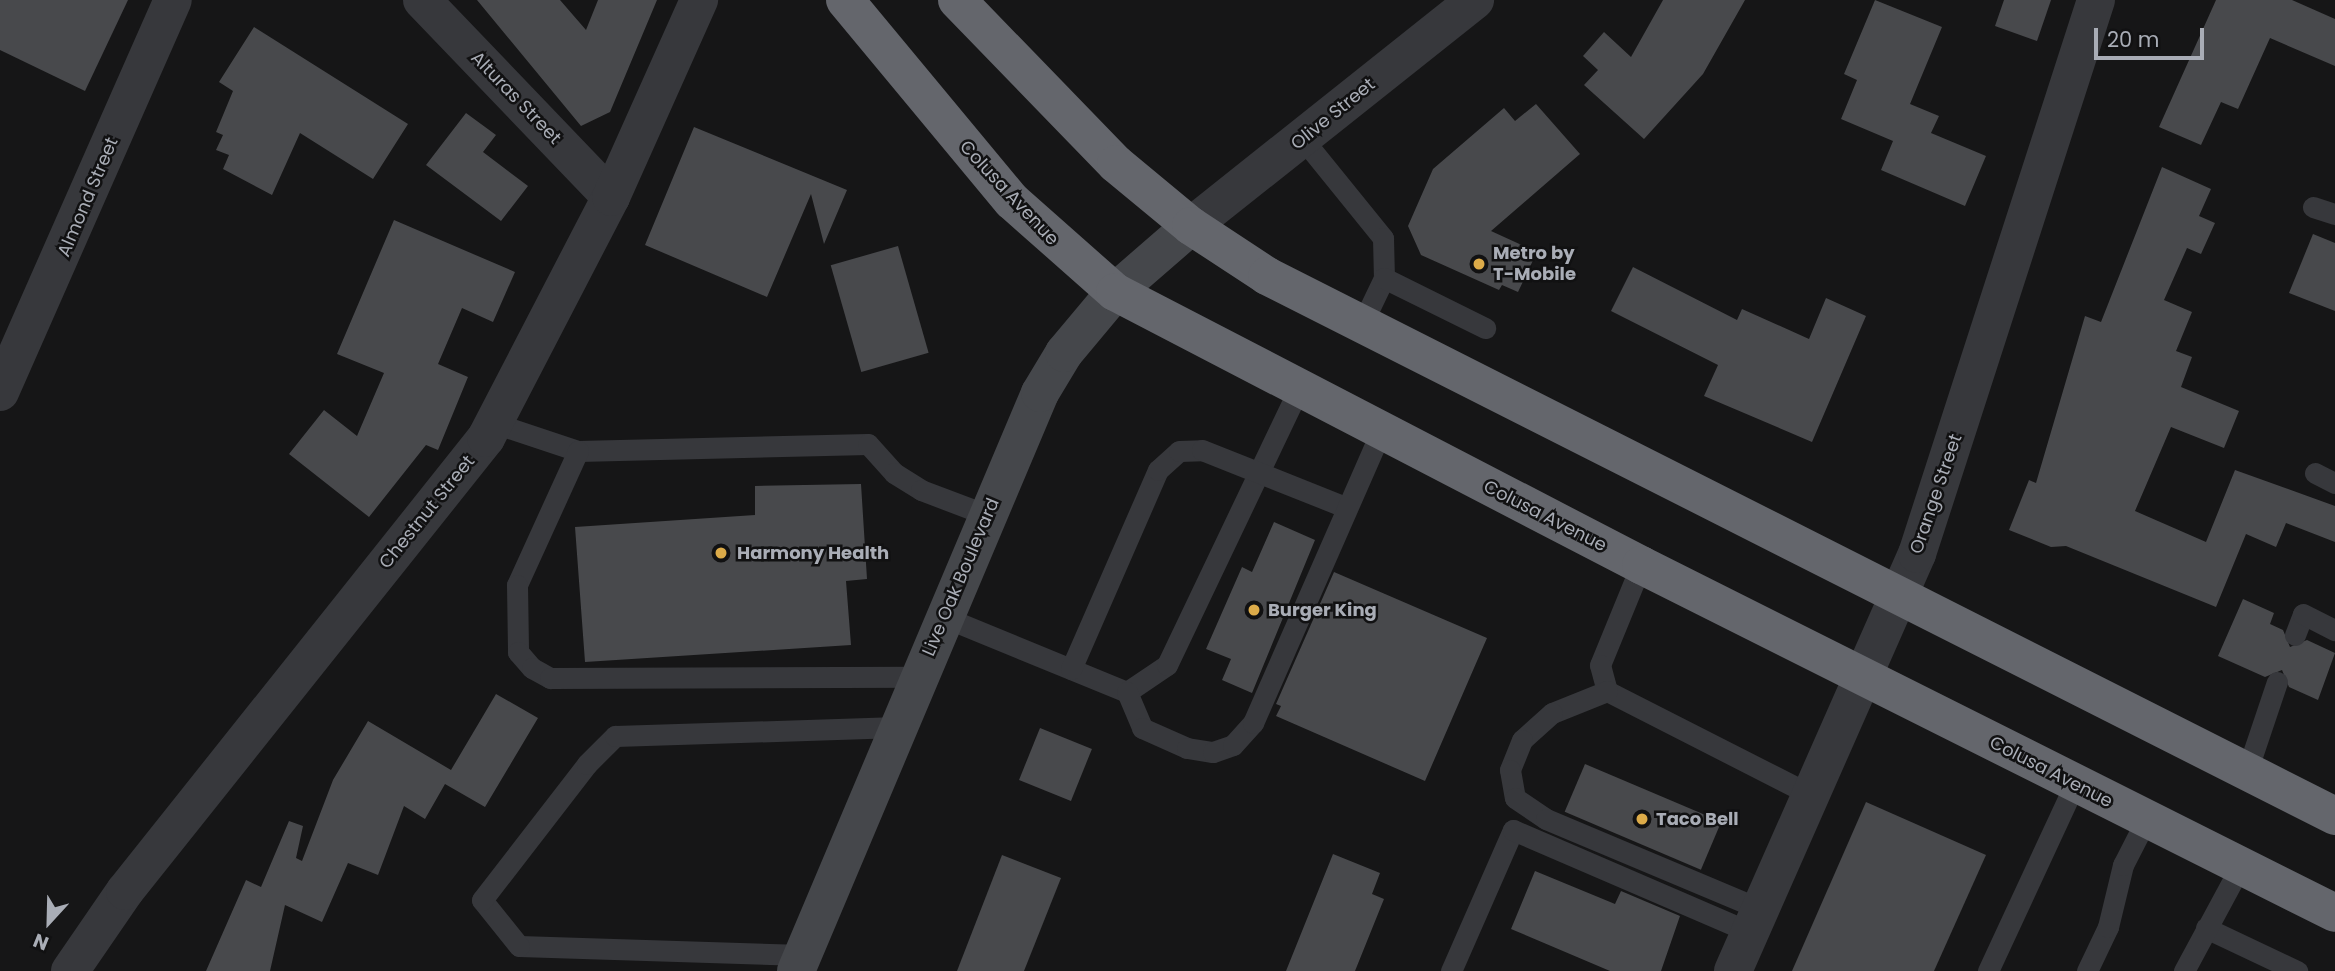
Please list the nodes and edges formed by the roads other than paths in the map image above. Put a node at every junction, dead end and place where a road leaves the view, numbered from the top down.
1 (173, 0) edge
2 (422, 0) edge
3 (699, 0) edge
4 (845, 0) edge
5 (957, 0) edge
6 (1475, 0) edge
7 (2096, 0) edge
8 (1302, 138) junction
9 (611, 197) junction
10 (2313, 207) dead end
11 (2335, 214) edge
12 (1191, 226) junction
13 (1384, 278) junction
14 (1115, 292) junction
15 (1362, 324) junction
16 (1485, 328) dead end
17 (1298, 390) junction
18 (0, 391) edge
19 (494, 423) junction
20 (1381, 432) junction
21 (578, 451) junction
22 (1260, 471) junction
23 (2315, 473) dead end
24 (2335, 483) edge
25 (1345, 508) junction
26 (987, 515) junction
27 (1641, 565) junction
28 (1900, 596) junction
29 (944, 617) junction
30 (2335, 630) edge
31 (2295, 635) dead end
32 (1071, 668) junction
33 (919, 677) junction
34 (1865, 679) junction
35 (2277, 682) dead end
36 (1607, 691) junction
37 (1127, 692) junction
38 (898, 727) junction
39 (2247, 771) junction
40 (2075, 784) junction
41 (1811, 795) junction
42 (2335, 816) edge
43 (2146, 820) junction
44 (2240, 867) junction
45 (2335, 912) edge
46 (1755, 921) junction
47 (2206, 928) junction
48 (799, 963) edge
49 (70, 971) edge
50 (1451, 971) edge
51 (1733, 971) edge
52 (1988, 971) edge
53 (2087, 971) edge
54 (2184, 971) edge
55 (2297, 971) edge

1 - 18 street, Almond Street
2 - 9 street, Alturas Street
3 - 9 street, Chestnut Street
4 - 14 highway, Colusa Avenue
5 - 12 highway
6 - 8 street, Olive Street
7 - 28 street, Orange Street
8 - 12 street, Olive Street
8 - 13 lane
9 - 19 street, Chestnut Street
10 - 11 lane
12 - 14 main road, Live Oak Boulevard
12 - 15 highway
13 - 15 lane
13 - 16 lane
14 - 17 highway, Colusa Avenue
14 - 26 main road, Live Oak Boulevard
15 - 28 highway
17 - 20 highway, Colusa Avenue
17 - 22 lane
19 - 21 lane
19 - 49 street, Chestnut Street
20 - 25 lane
20 - 27 highway, Colusa Avenue
21 - 26 lane
21 - 33 lane
22 - 25 lane
22 - 32 lane
22 - 37 lane
23 - 24 lane
25 - 37 lane
26 - 29 main road, Live Oak Boulevard
27 - 34 highway, Colusa Avenue
27 - 36 lane
28 - 34 street, Orange Street
28 - 39 highway
29 - 32 lane
29 - 33 main road, Live Oak Boulevard
30 - 31 lane
32 - 37 lane
33 - 38 main road, Live Oak Boulevard
34 - 40 highway, Colusa Avenue
34 - 41 street, Orange Street
35 - 39 lane
36 - 41 lane
36 - 46 lane
38 - 48 main road, Live Oak Boulevard
38 - 48 lane
39 - 42 highway
40 - 43 highway, Colusa Avenue
40 - 52 lane
41 - 46 street, Orange Street
43 - 44 highway, Colusa Avenue
43 - 53 lane
44 - 45 highway, Colusa Avenue
44 - 47 lane
46 - 50 lane
46 - 51 street, Orange Street
47 - 54 lane
47 - 55 lane

